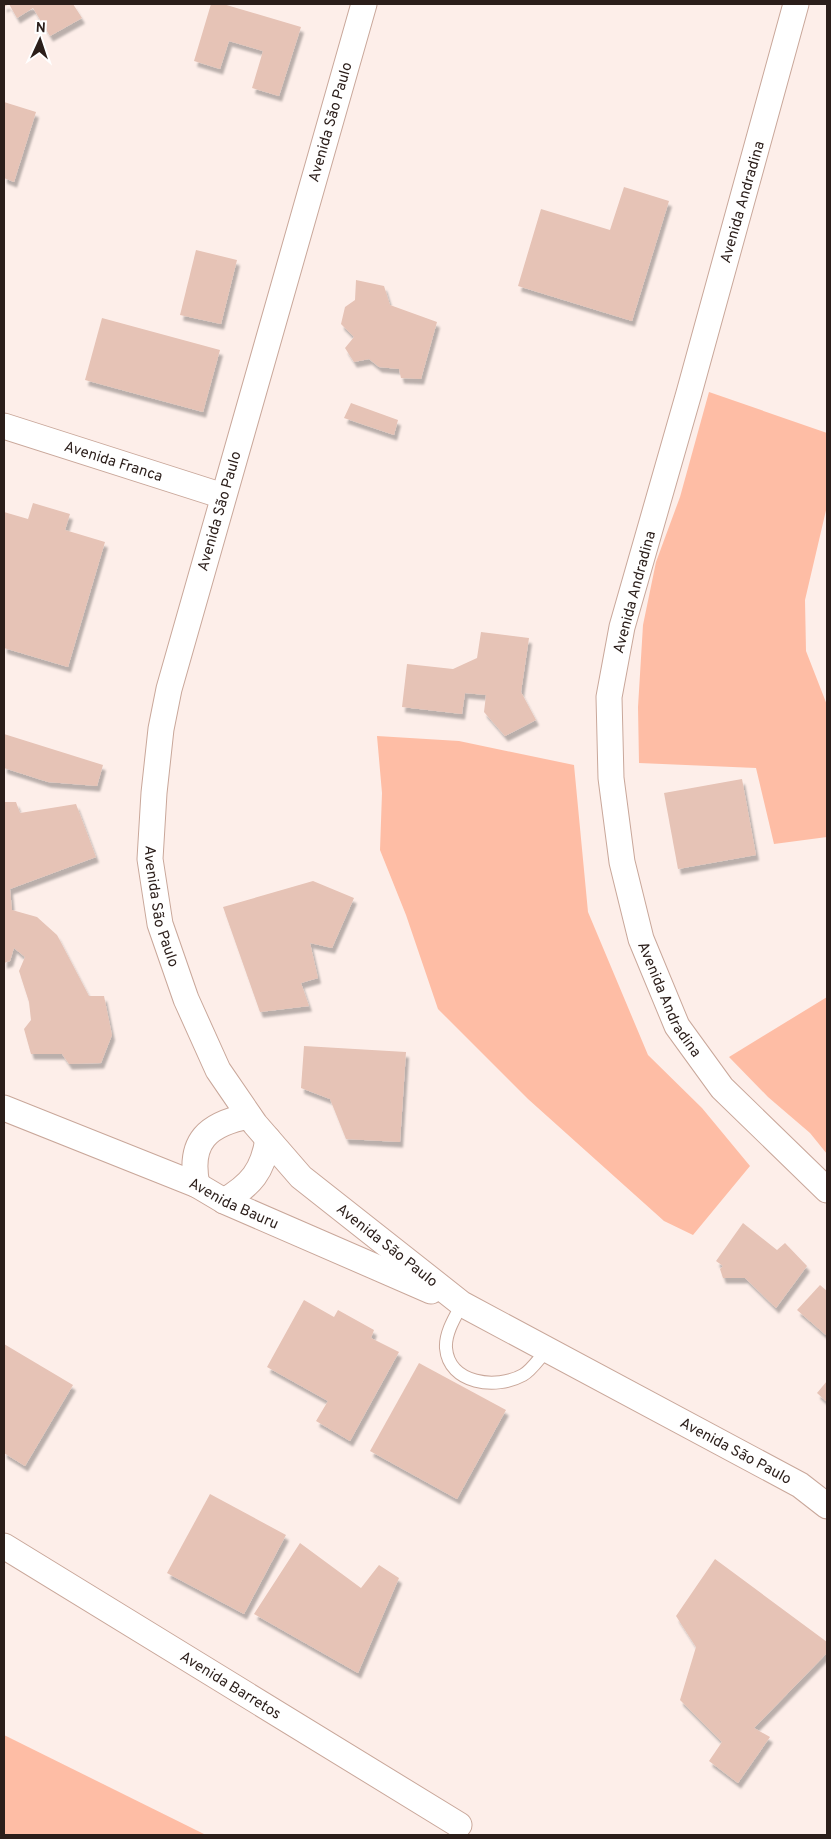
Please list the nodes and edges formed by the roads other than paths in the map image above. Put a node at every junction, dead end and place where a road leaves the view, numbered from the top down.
1 (364, 4) edge
2 (792, 8) edge
3 (4, 426) edge
4 (223, 496) junction
5 (4, 1108) edge
6 (249, 1116) junction
7 (268, 1139) junction
8 (197, 1185) junction
9 (827, 1190) edge
10 (224, 1201) junction
11 (462, 1304) junction
12 (547, 1350) junction
13 (827, 1506) edge
14 (4, 1546) edge
15 (459, 1825) dead end

1 - 4 street, Avenida São Paulo
2 - 9 street, Avenida Andradina
3 - 4 street, Avenida Franca
4 - 6 street, Avenida São Paulo
5 - 8 street, Avenida Bauru
6 - 7 street, Avenida São Paulo
6 - 8 street
7 - 10 street
7 - 11 street, Avenida São Paulo
8 - 10 street, Avenida Bauru
10 - 11 street, Avenida Bauru
11 - 12 street, Avenida São Paulo
11 - 12 lane
12 - 13 street, Avenida São Paulo
14 - 15 street, Avenida Barretos

